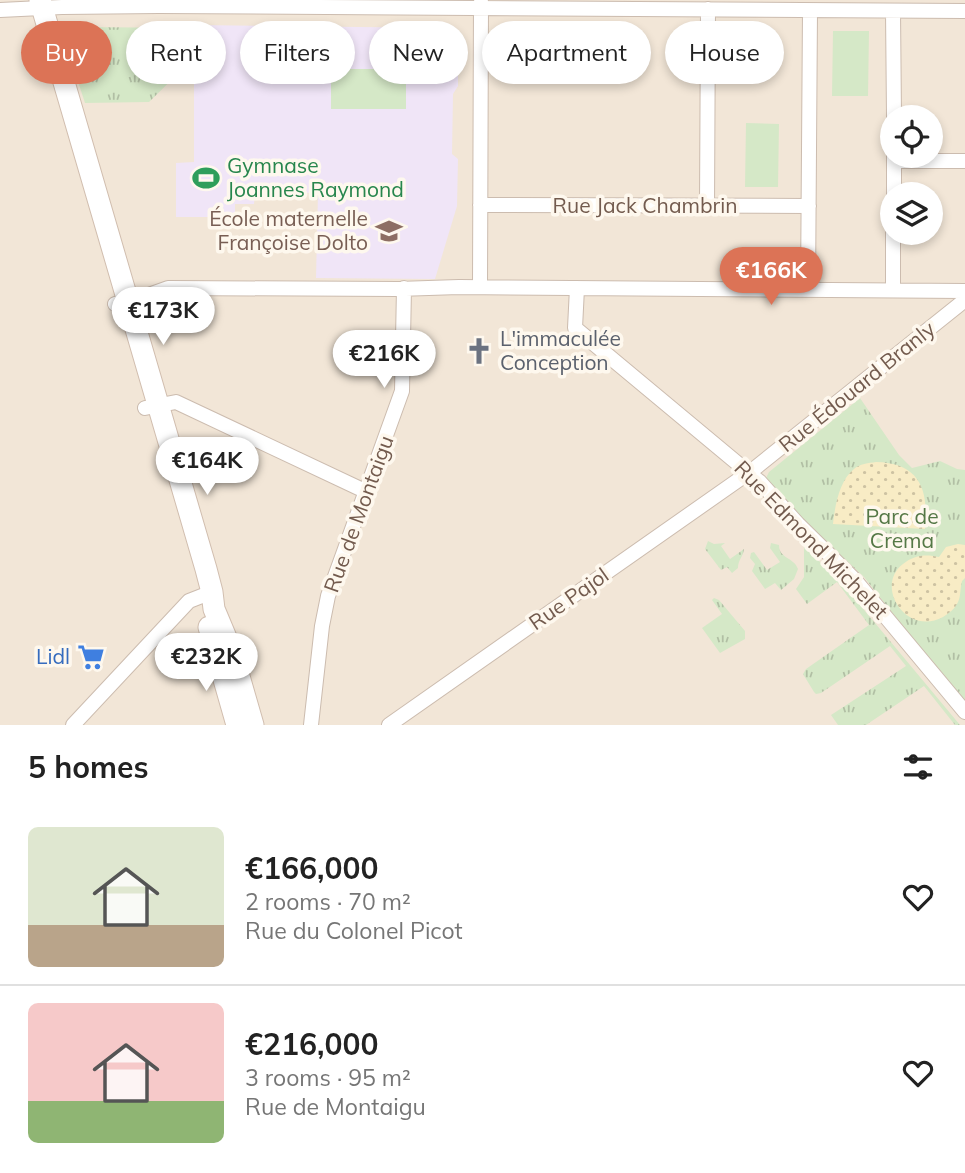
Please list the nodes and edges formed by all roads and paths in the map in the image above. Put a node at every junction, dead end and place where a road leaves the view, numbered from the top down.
1 (34, 3) edge
2 (317, 4) edge
3 (481, 4) edge
4 (708, 9) junction
5 (0, 10) edge
6 (810, 10) junction
7 (965, 10) edge
8 (893, 11) junction
9 (894, 105) edge
10 (943, 160) edge
11 (965, 161) edge
12 (480, 205) junction
13 (707, 206) junction
14 (809, 206) junction
15 (893, 245) edge
16 (480, 287) junction
17 (404, 288) junction
18 (577, 288) junction
19 (808, 289) junction
20 (893, 290) junction
21 (965, 291) edge
22 (965, 299) edge
23 (121, 302) junction
24 (151, 407) junction
25 (748, 472) junction
26 (367, 492) junction
27 (206, 594) junction
28 (965, 712) edge
29 (73, 725) edge
30 (237, 725) edge
31 (253, 725) edge
32 (311, 725) edge
33 (389, 725) edge

1 - 2 street
1 - 5 street
1 - 23 main road
2 - 3 street
3 - 4 street
3 - 12 street
4 - 6 street
4 - 13 street
6 - 8 street
6 - 14 street
7 - 8 street
8 - 9 street
10 - 11 street
12 - 13 street, Rue Jack Chambrin
12 - 16 street
13 - 14 street, Rue Jack Chambrin
14 - 19 street
15 - 20 street
16 - 17 street
16 - 18 street
17 - 23 street
17 - 26 street, Rue de Montaigu
18 - 19 street
18 - 25 street, Rue Edmond Michelet
19 - 20 street
20 - 21 street
22 - 25 street, Rue Édouard Branly
23 - 24 main road
24 - 26 street
24 - 27 main road
25 - 28 street, Rue Edmond Michelet
25 - 33 street, Rue Pajol
26 - 32 street, Rue de Montaigu
27 - 29 street
27 - 30 main road
27 - 31 main road

